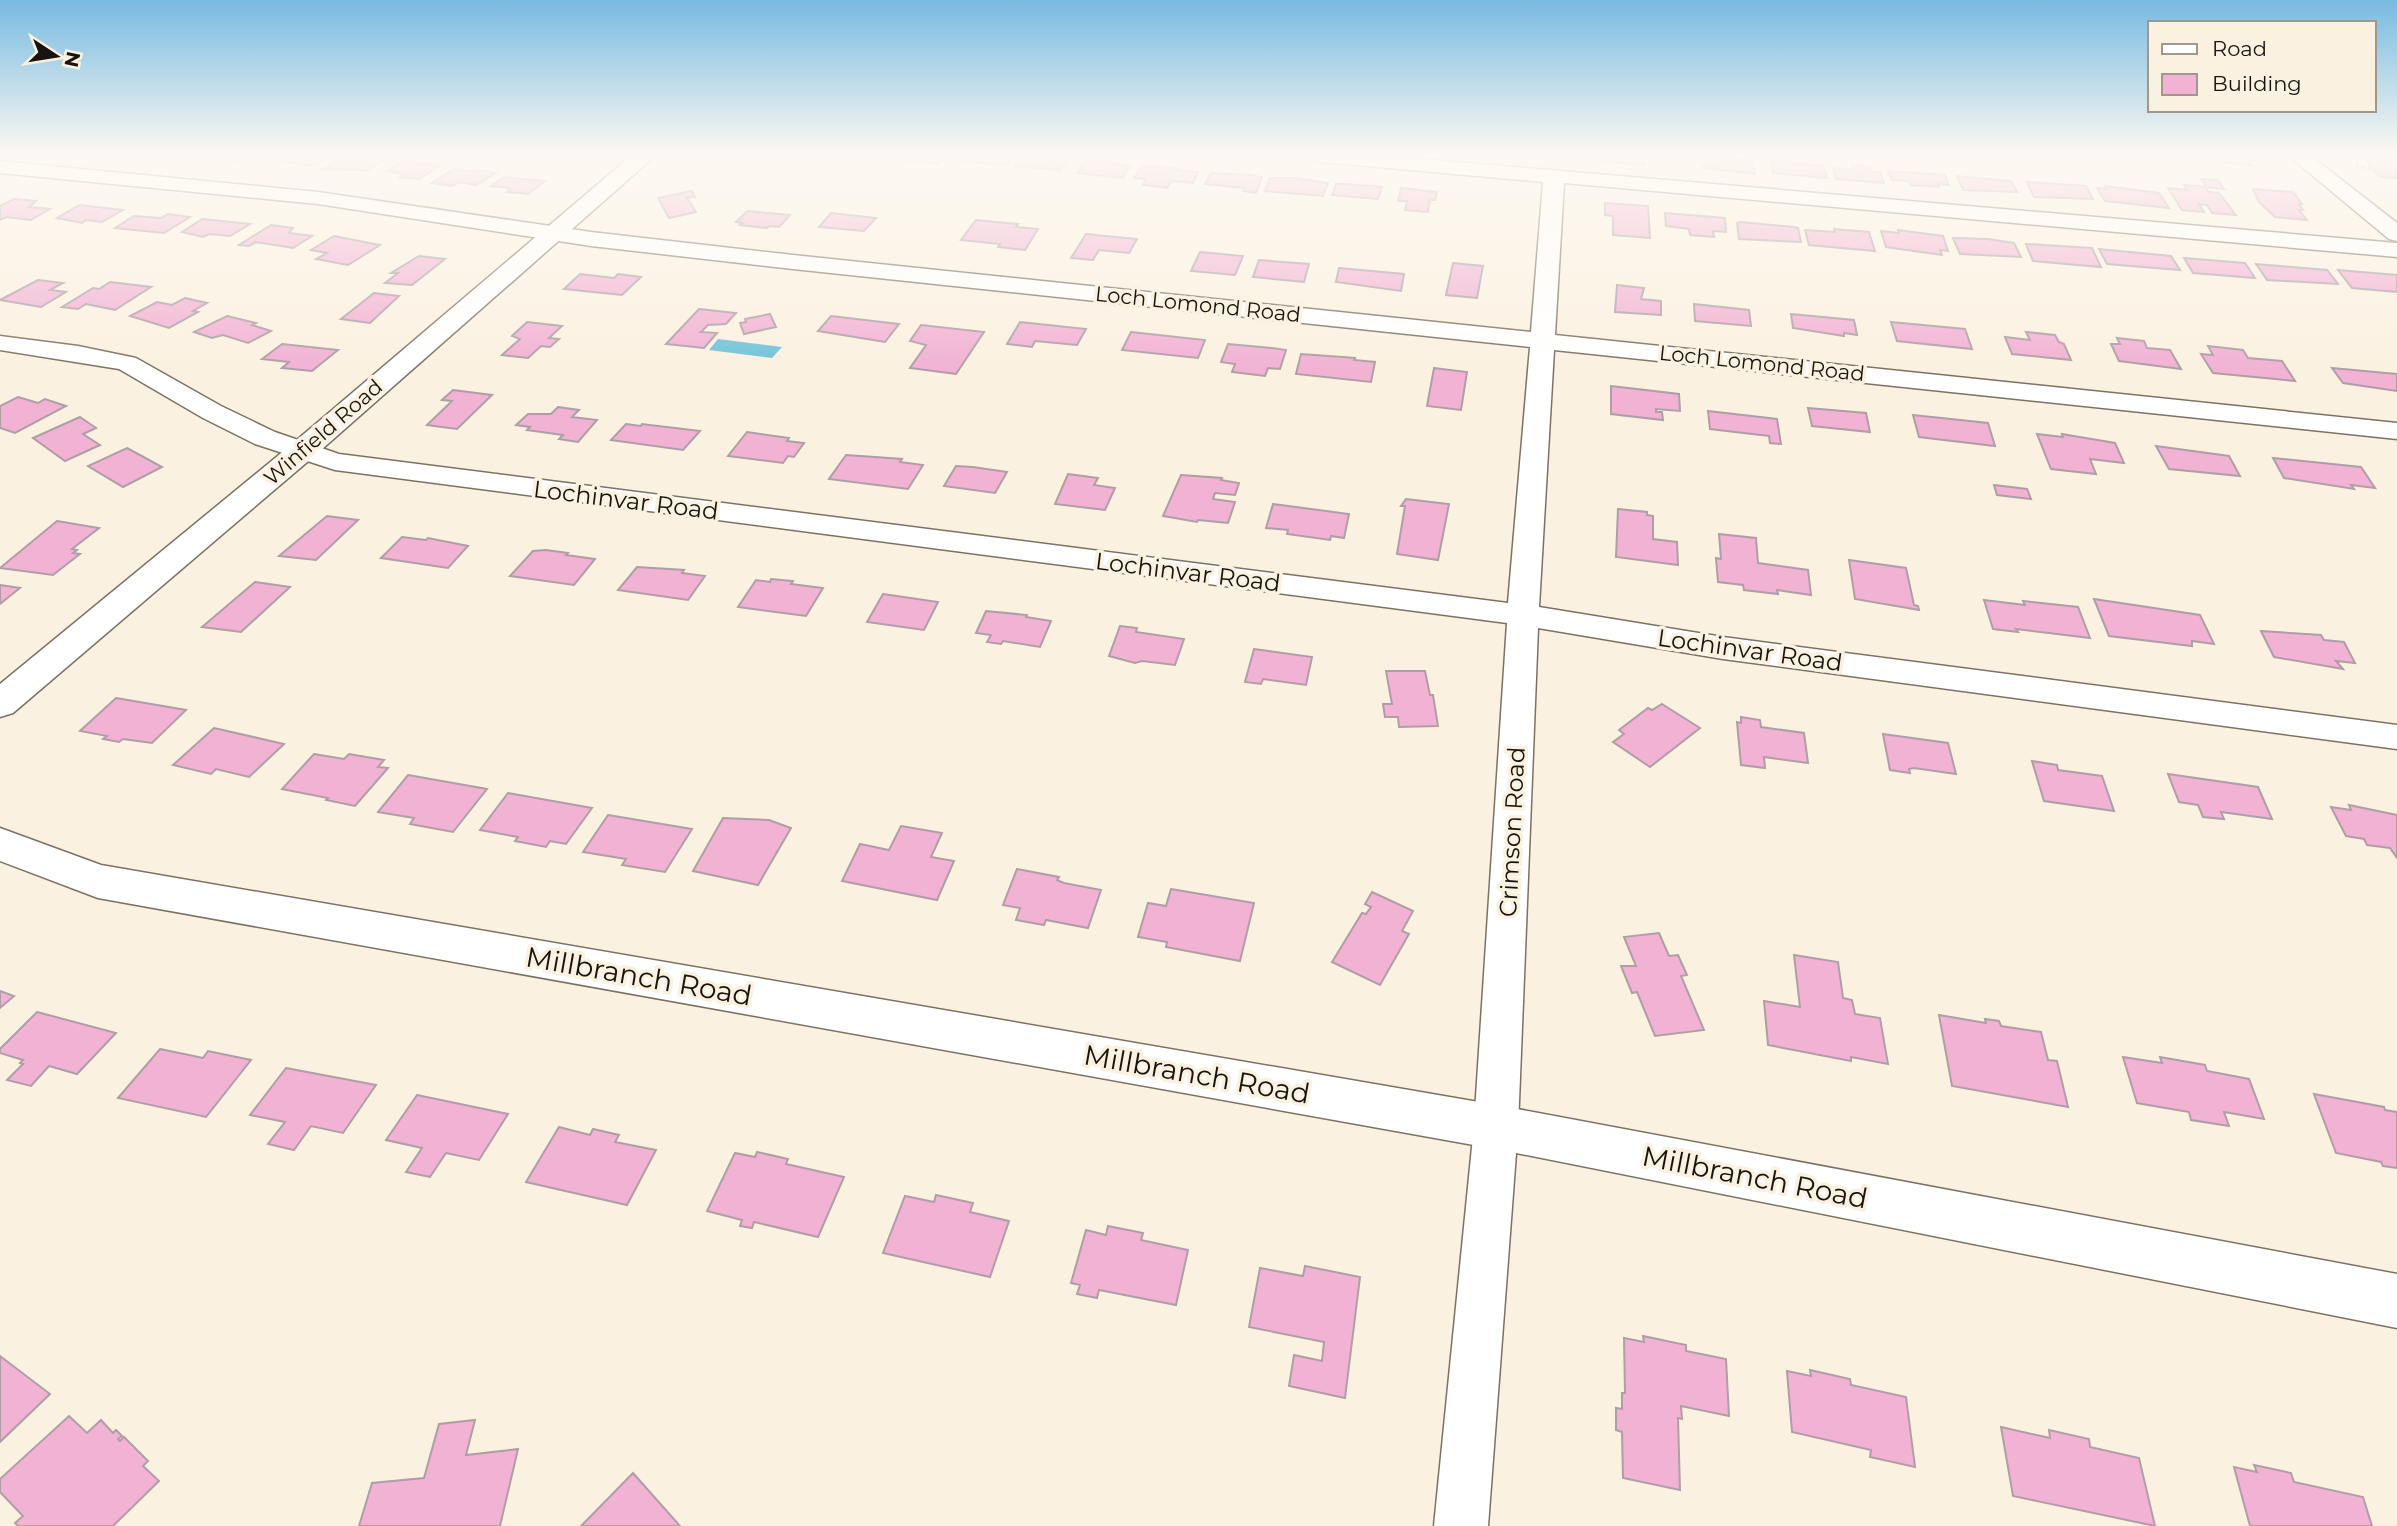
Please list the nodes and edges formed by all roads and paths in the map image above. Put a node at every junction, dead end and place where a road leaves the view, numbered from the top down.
1 (511, 227) edge
2 (562, 227) edge
3 (1551, 227) edge
4 (2134, 227) edge
5 (554, 234) junction
6 (2397, 250) edge
7 (1543, 339) junction
8 (0, 343) edge
9 (2397, 430) edge
10 (302, 451) junction
11 (1524, 615) junction
12 (0, 704) edge
13 (2397, 737) edge
14 (0, 844) edge
15 (1496, 1127) junction
16 (2397, 1301) edge
17 (1462, 1506) edge

1 - 5 street, Loch Lomond Road
2 - 5 main road, Winfield Road
3 - 7 street, Crimson Road
4 - 6 street
5 - 7 street, Loch Lomond Road
5 - 10 main road, Winfield Road
7 - 9 street, Loch Lomond Road
7 - 11 street, Crimson Road
8 - 10 street, Lochinvar Road
10 - 11 street, Lochinvar Road
10 - 12 main road, Winfield Road
11 - 13 street, Lochinvar Road
11 - 15 street, Crimson Road
14 - 15 main road, Millbranch Road
15 - 16 main road, Millbranch Road
15 - 17 street, Crimson Road

